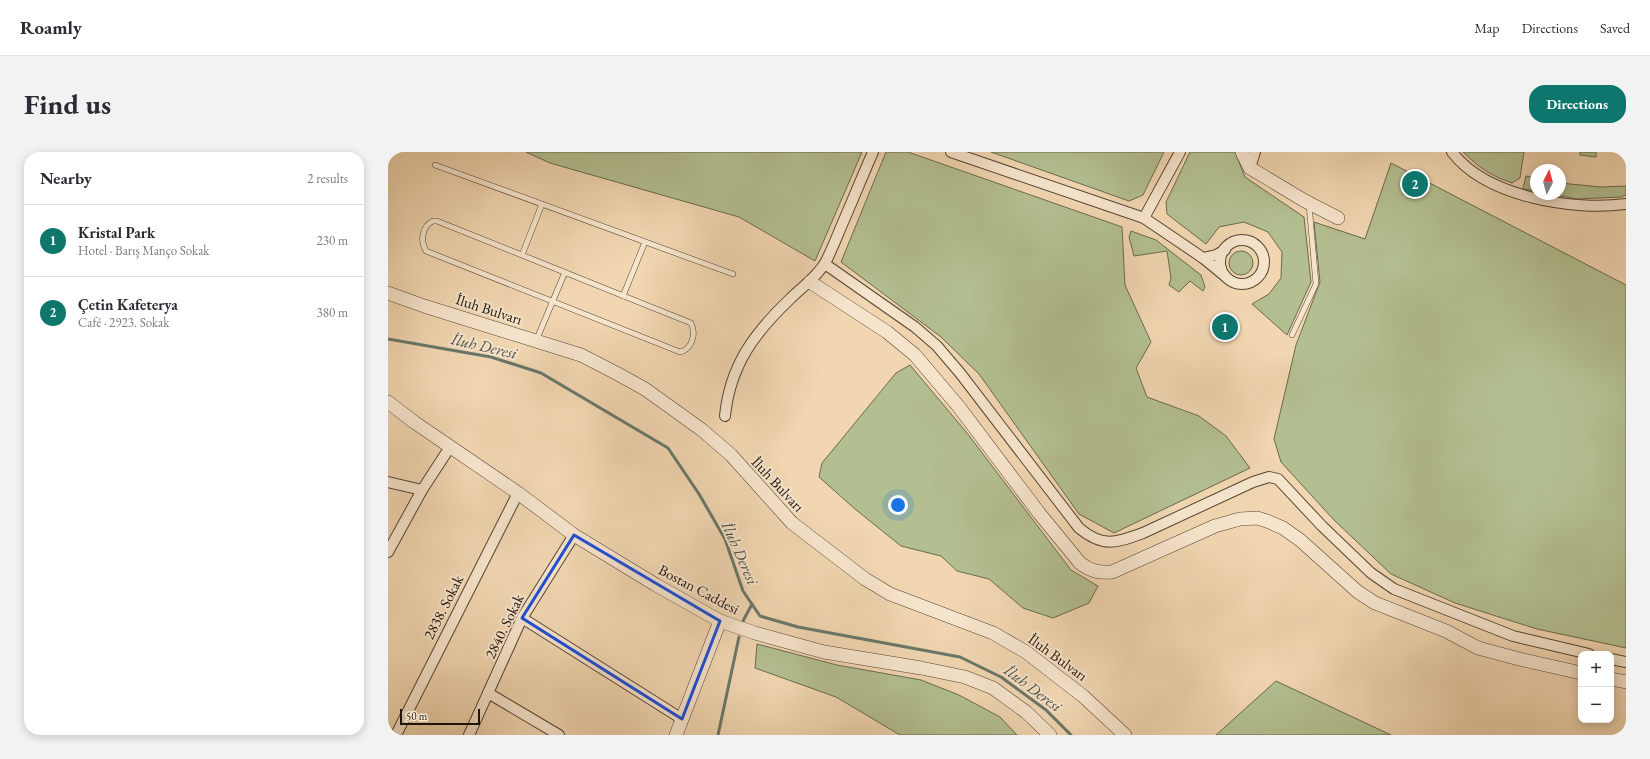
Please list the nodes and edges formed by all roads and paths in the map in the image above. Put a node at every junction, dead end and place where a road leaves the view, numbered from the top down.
1 (873, 152) edge
2 (951, 152) edge
3 (1180, 152) edge
4 (1242, 152) edge
5 (1255, 152) edge
6 (1452, 152) edge
7 (435, 165) dead end
8 (1250, 168) junction
9 (1309, 203) junction
10 (542, 204) junction
11 (1626, 204) edge
12 (1144, 218) junction
13 (1338, 218) dead end
14 (645, 242) junction
15 (1225, 250) junction
16 (522, 255) junction
17 (1203, 258) junction
18 (825, 264) junction
19 (565, 272) junction
20 (733, 274) dead end
21 (1226, 277) junction
22 (810, 282) junction
23 (388, 293) edge
24 (624, 296) junction
25 (553, 301) junction
26 (1292, 335) dead end
27 (536, 341) junction
28 (388, 402) edge
29 (725, 416) dead end
30 (450, 447) junction
31 (388, 482) edge
32 (422, 490) junction
33 (518, 492) junction
34 (574, 535) junction
35 (388, 552) edge
36 (522, 618) junction
37 (720, 621) junction
38 (1578, 651) edge
39 (1614, 660) edge
40 (1626, 662) edge
41 (1578, 672) edge
42 (1614, 680) edge
43 (1626, 682) edge
44 (488, 693) junction
45 (682, 719) junction
46 (396, 735) edge
47 (469, 735) edge
48 (559, 735) edge
49 (676, 735) edge
50 (1050, 735) edge
51 (1125, 735) edge

1 - 18 street
2 - 12 street
3 - 12 street
4 - 8 street
5 - 8 street
6 - 11 street
7 - 10 lane
8 - 9 street
9 - 13 street
9 - 26 lane
10 - 14 lane
10 - 16 lane
12 - 17 street
14 - 20 lane
14 - 24 lane
15 - 17 street
15 - 21 street
15 - 21 street
16 - 19 lane
16 - 25 lane
17 - 21 street
18 - 22 street
18 - 38 street
19 - 24 lane
19 - 25 lane
22 - 29 street
22 - 41 street
23 - 27 street, İluh Bulvarı
24 - 25 lane
25 - 27 lane
27 - 51 street, İluh Bulvarı
28 - 30 street, Bostan Caddesi
30 - 32 street
30 - 33 street, Bostan Caddesi
31 - 32 street
32 - 35 street
33 - 34 street, Bostan Caddesi
33 - 46 street, 2838. Sokak
34 - 36 street, 2840. Sokak
34 - 37 street, Bostan Caddesi
36 - 44 street, 2840. Sokak
36 - 45 street
37 - 45 street
37 - 50 street, Bostan Caddesi
39 - 40 street
42 - 43 street
44 - 47 street, 2840. Sokak
44 - 48 street
45 - 49 street

